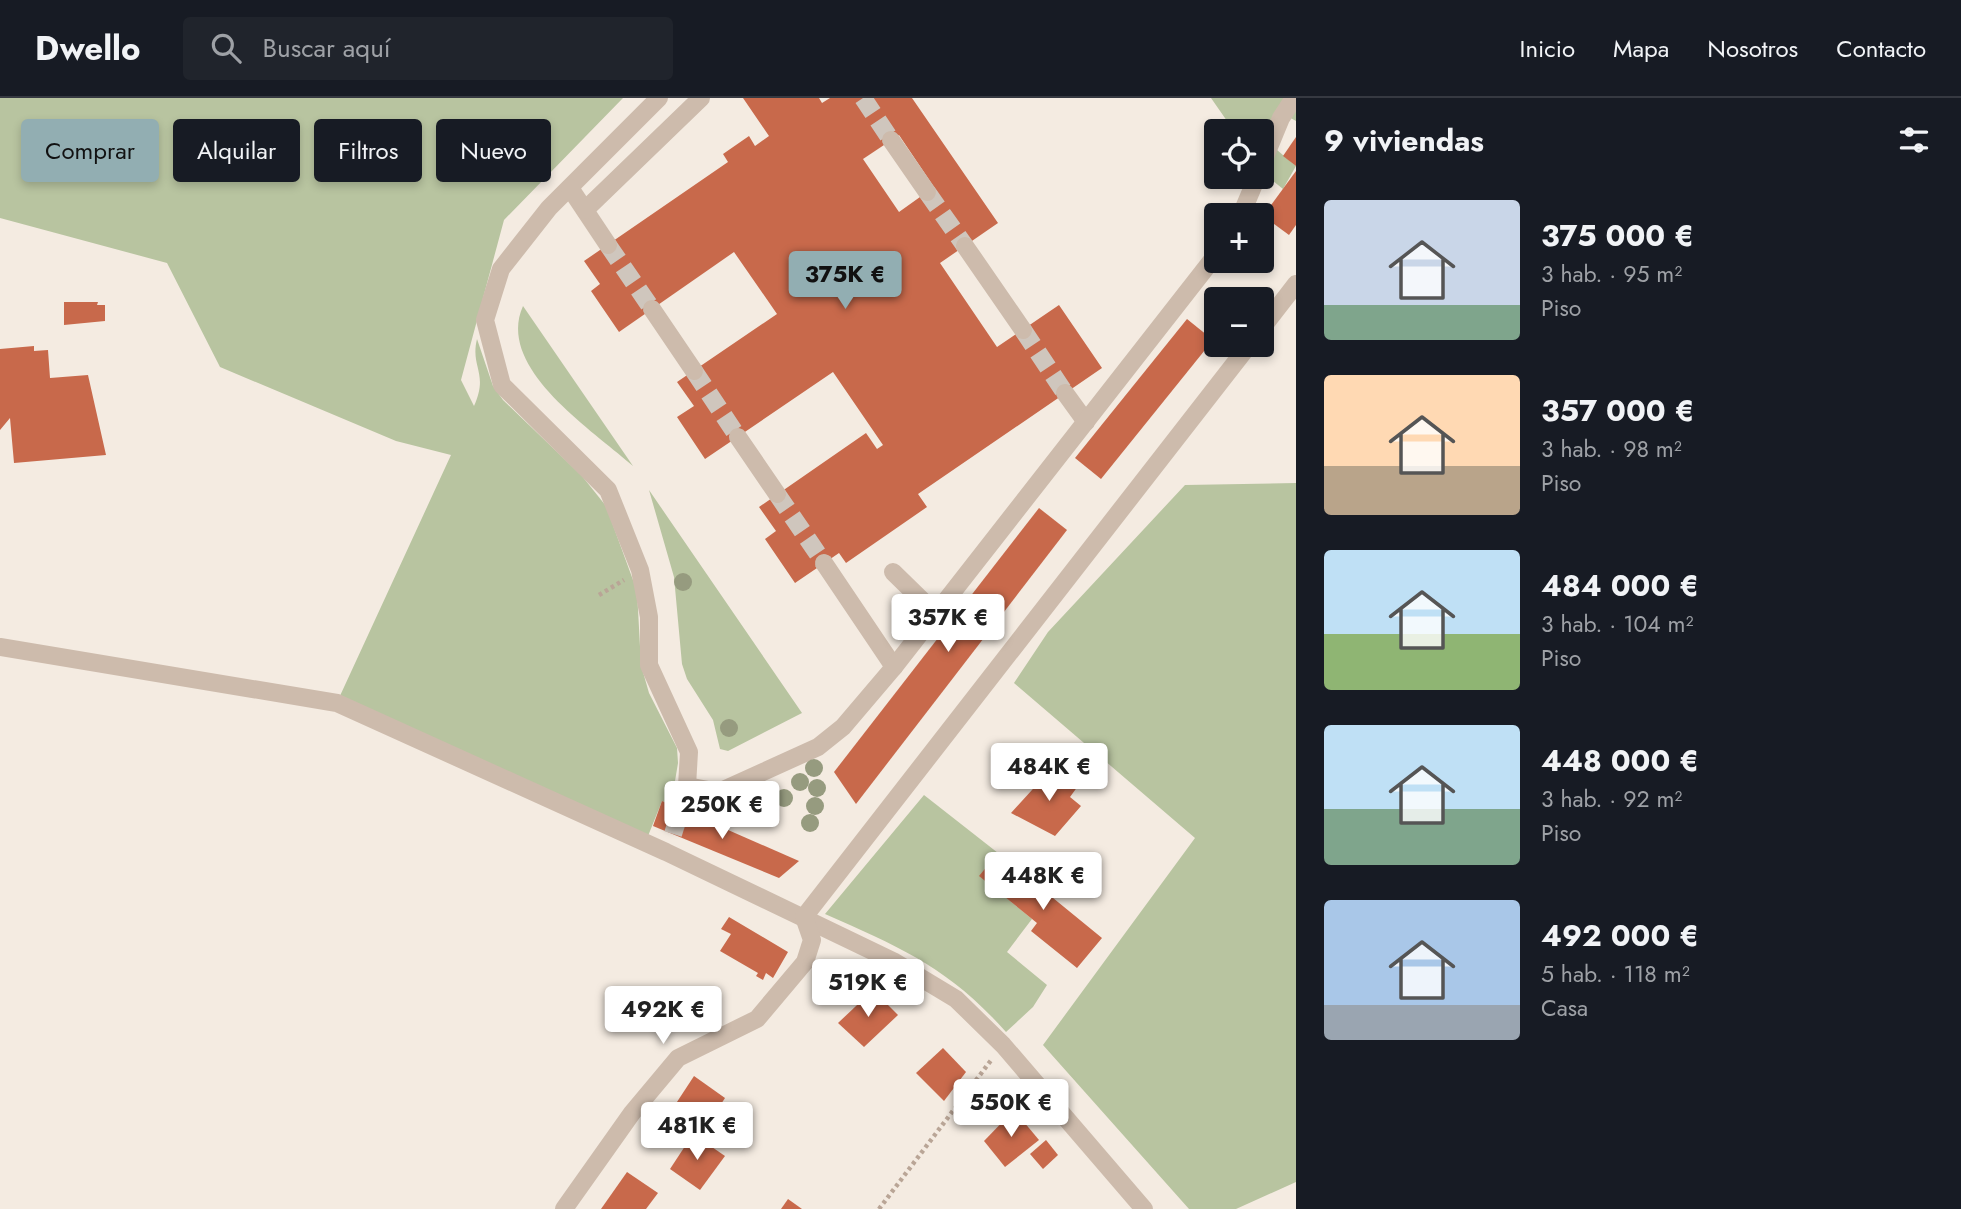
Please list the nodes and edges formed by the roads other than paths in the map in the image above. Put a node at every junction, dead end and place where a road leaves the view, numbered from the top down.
1 (659, 98) edge
2 (701, 98) edge
3 (1294, 98) edge
4 (1274, 135) edge
5 (891, 140) tunnel mouth
6 (570, 188) junction
7 (927, 192) tunnel mouth
8 (585, 210) junction
9 (608, 245) tunnel mouth
10 (965, 246) tunnel mouth
11 (1204, 270) edge
12 (1296, 284) edge
13 (652, 309) tunnel mouth
14 (1274, 312) edge
15 (1023, 330) tunnel mouth
16 (1240, 357) edge
17 (694, 371) tunnel mouth
18 (1065, 393) tunnel mouth
19 (1086, 422) junction
20 (738, 437) tunnel mouth
21 (778, 494) tunnel mouth
22 (824, 563) tunnel mouth
23 (893, 572) dead end
24 (936, 614) junction
25 (0, 647) edge
26 (894, 667) junction
27 (687, 786) junction
28 (681, 809) tunnel mouth
29 (673, 834) tunnel mouth
30 (666, 852) junction
31 (804, 917) junction
32 (564, 1209) edge
33 (1144, 1209) edge

1 - 6 street
2 - 8 street
3 - 4 street
5 - 7 street
6 - 8 street
6 - 27 street
8 - 9 street
10 - 15 street
11 - 19 street
12 - 14 street
13 - 17 street
16 - 31 street
18 - 19 street
19 - 24 street
20 - 21 street
22 - 26 street
23 - 24 street
24 - 26 street
25 - 30 street
26 - 27 street
27 - 28 street
29 - 30 street
30 - 31 street
31 - 32 street
31 - 33 street

